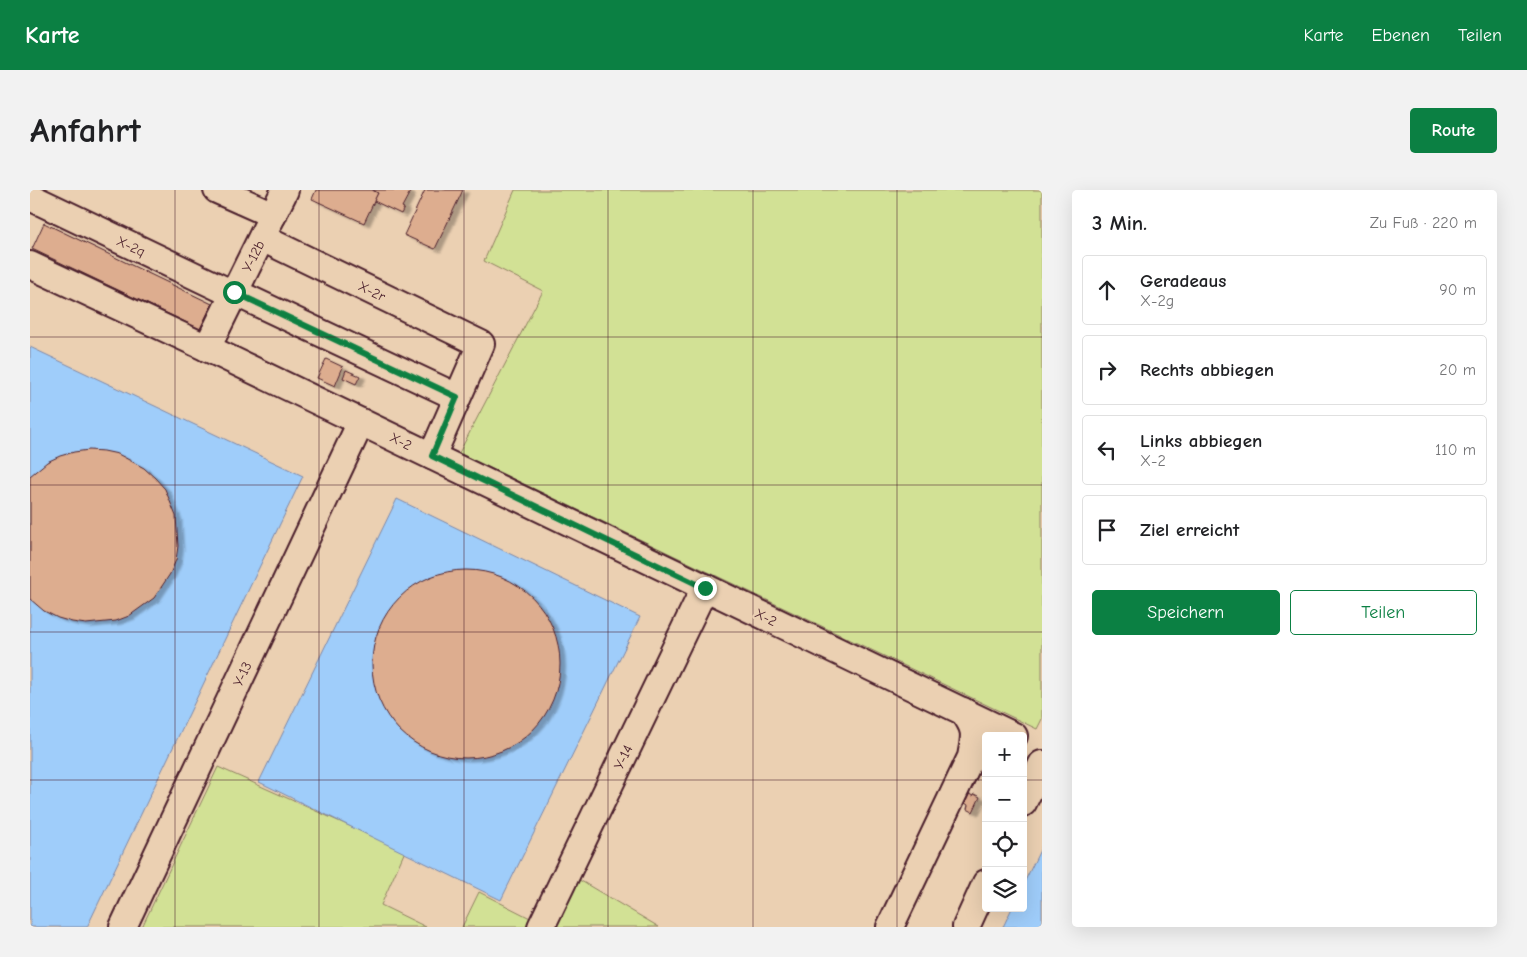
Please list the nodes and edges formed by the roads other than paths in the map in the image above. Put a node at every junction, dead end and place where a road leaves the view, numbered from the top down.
1 (217, 190) edge
2 (285, 190) edge
3 (30, 197) edge
4 (61, 200) edge
5 (268, 227) junction
6 (30, 265) edge
7 (234, 293) junction
8 (207, 348) junction
9 (457, 397) junction
10 (361, 422) junction
11 (432, 456) junction
12 (705, 588) junction
13 (963, 712) junction
14 (1006, 732) edge
15 (1027, 742) edge
16 (1042, 749) edge
17 (1042, 764) edge
18 (1027, 795) edge
19 (982, 892) edge
20 (123, 927) edge
21 (541, 927) edge
22 (890, 927) edge
23 (966, 927) edge

1 - 5 street, X-2r
2 - 5 street, Y-12b
3 - 4 street, X-2q
4 - 7 street, X-2q
5 - 7 street, Y-12b
5 - 9 street, X-2r
6 - 8 street, X-2
7 - 8 street, Y-12b
7 - 9 street, X-2q
8 - 10 street, X-2
9 - 11 street
10 - 11 street, X-2
10 - 20 street, Y-13
11 - 12 street, X-2
12 - 13 street, X-2
12 - 21 street, Y-14
13 - 14 street, X-2
13 - 22 street
15 - 16 street
17 - 18 street
19 - 23 street

